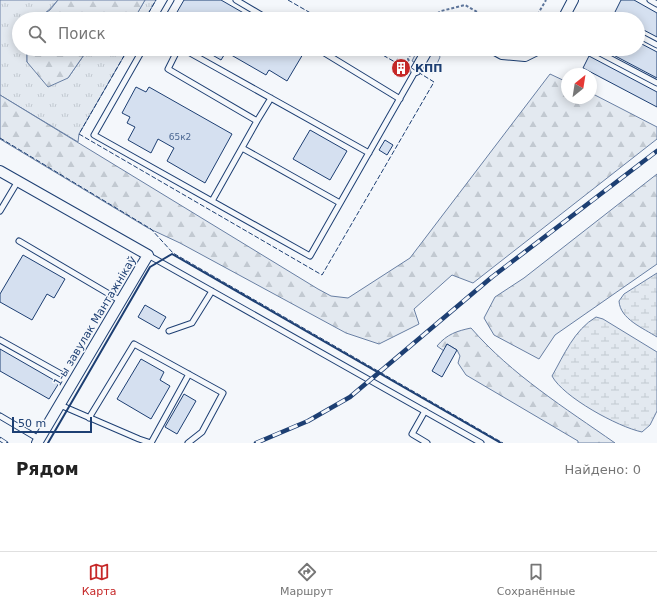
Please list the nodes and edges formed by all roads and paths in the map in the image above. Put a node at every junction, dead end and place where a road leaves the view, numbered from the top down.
1 (171, 0) edge
2 (236, 0) edge
3 (546, 0) edge
4 (573, 0) edge
5 (650, 0) edge
6 (657, 4) edge
7 (164, 12) edge
8 (256, 12) edge
9 (440, 12) edge
10 (477, 12) edge
11 (539, 12) edge
12 (567, 12) edge
13 (645, 39) edge
14 (657, 45) edge
15 (139, 56) edge
16 (174, 56) edge
17 (196, 56) edge
18 (329, 56) edge
19 (424, 56) edge
20 (606, 56) edge
21 (416, 70) joint
22 (657, 83) edge
23 (271, 98) junction
24 (400, 99) junction
25 (257, 121) junction
26 (242, 148) junction
27 (369, 153) junction
28 (0, 171) edge
29 (18, 181) junction
30 (212, 201) junction
31 (340, 203) junction
32 (0, 211) edge
33 (19, 241) dead end
34 (148, 255) junction
35 (212, 291) junction
36 (121, 301) junction
37 (169, 331) dead end
38 (0, 340) edge
39 (61, 374) dead end
40 (189, 374) junction
41 (60, 405) junction
42 (425, 411) junction
43 (0, 416) edge
44 (89, 418) junction
45 (38, 441) edge
46 (151, 443) edge
47 (188, 443) edge
48 (427, 443) edge
49 (481, 443) edge

1 - 7 lane
2 - 8 lane
3 - 11 path
4 - 12 street
5 - 6 lane
9 - 10 path
13 - 14 lane
15 - 30 lane
16 - 25 lane
17 - 23 lane
18 - 24 lane
19 - 21 street
20 - 22 lane
21 - 24 lane
23 - 25 lane
23 - 27 lane
24 - 27 lane
25 - 26 lane
26 - 30 lane
26 - 31 lane
27 - 31 lane
28 - 29 street, 1-ы завулак Мантажнікаў
29 - 32 lane
29 - 34 street, 1-ы завулак Мантажнікаў
30 - 31 lane
33 - 36 lane
34 - 35 lane
34 - 36 street, 1-ы завулак Мантажнікаў
35 - 37 lane
35 - 42 lane
36 - 41 street, 1-ы завулак Мантажнікаў
38 - 39 lane
40 - 44 lane
40 - 46 lane
40 - 47 lane
41 - 44 lane
41 - 45 street, 1-ы завулак Мантажнікаў
42 - 48 lane
42 - 49 lane
43 - 45 lane
44 - 46 lane

